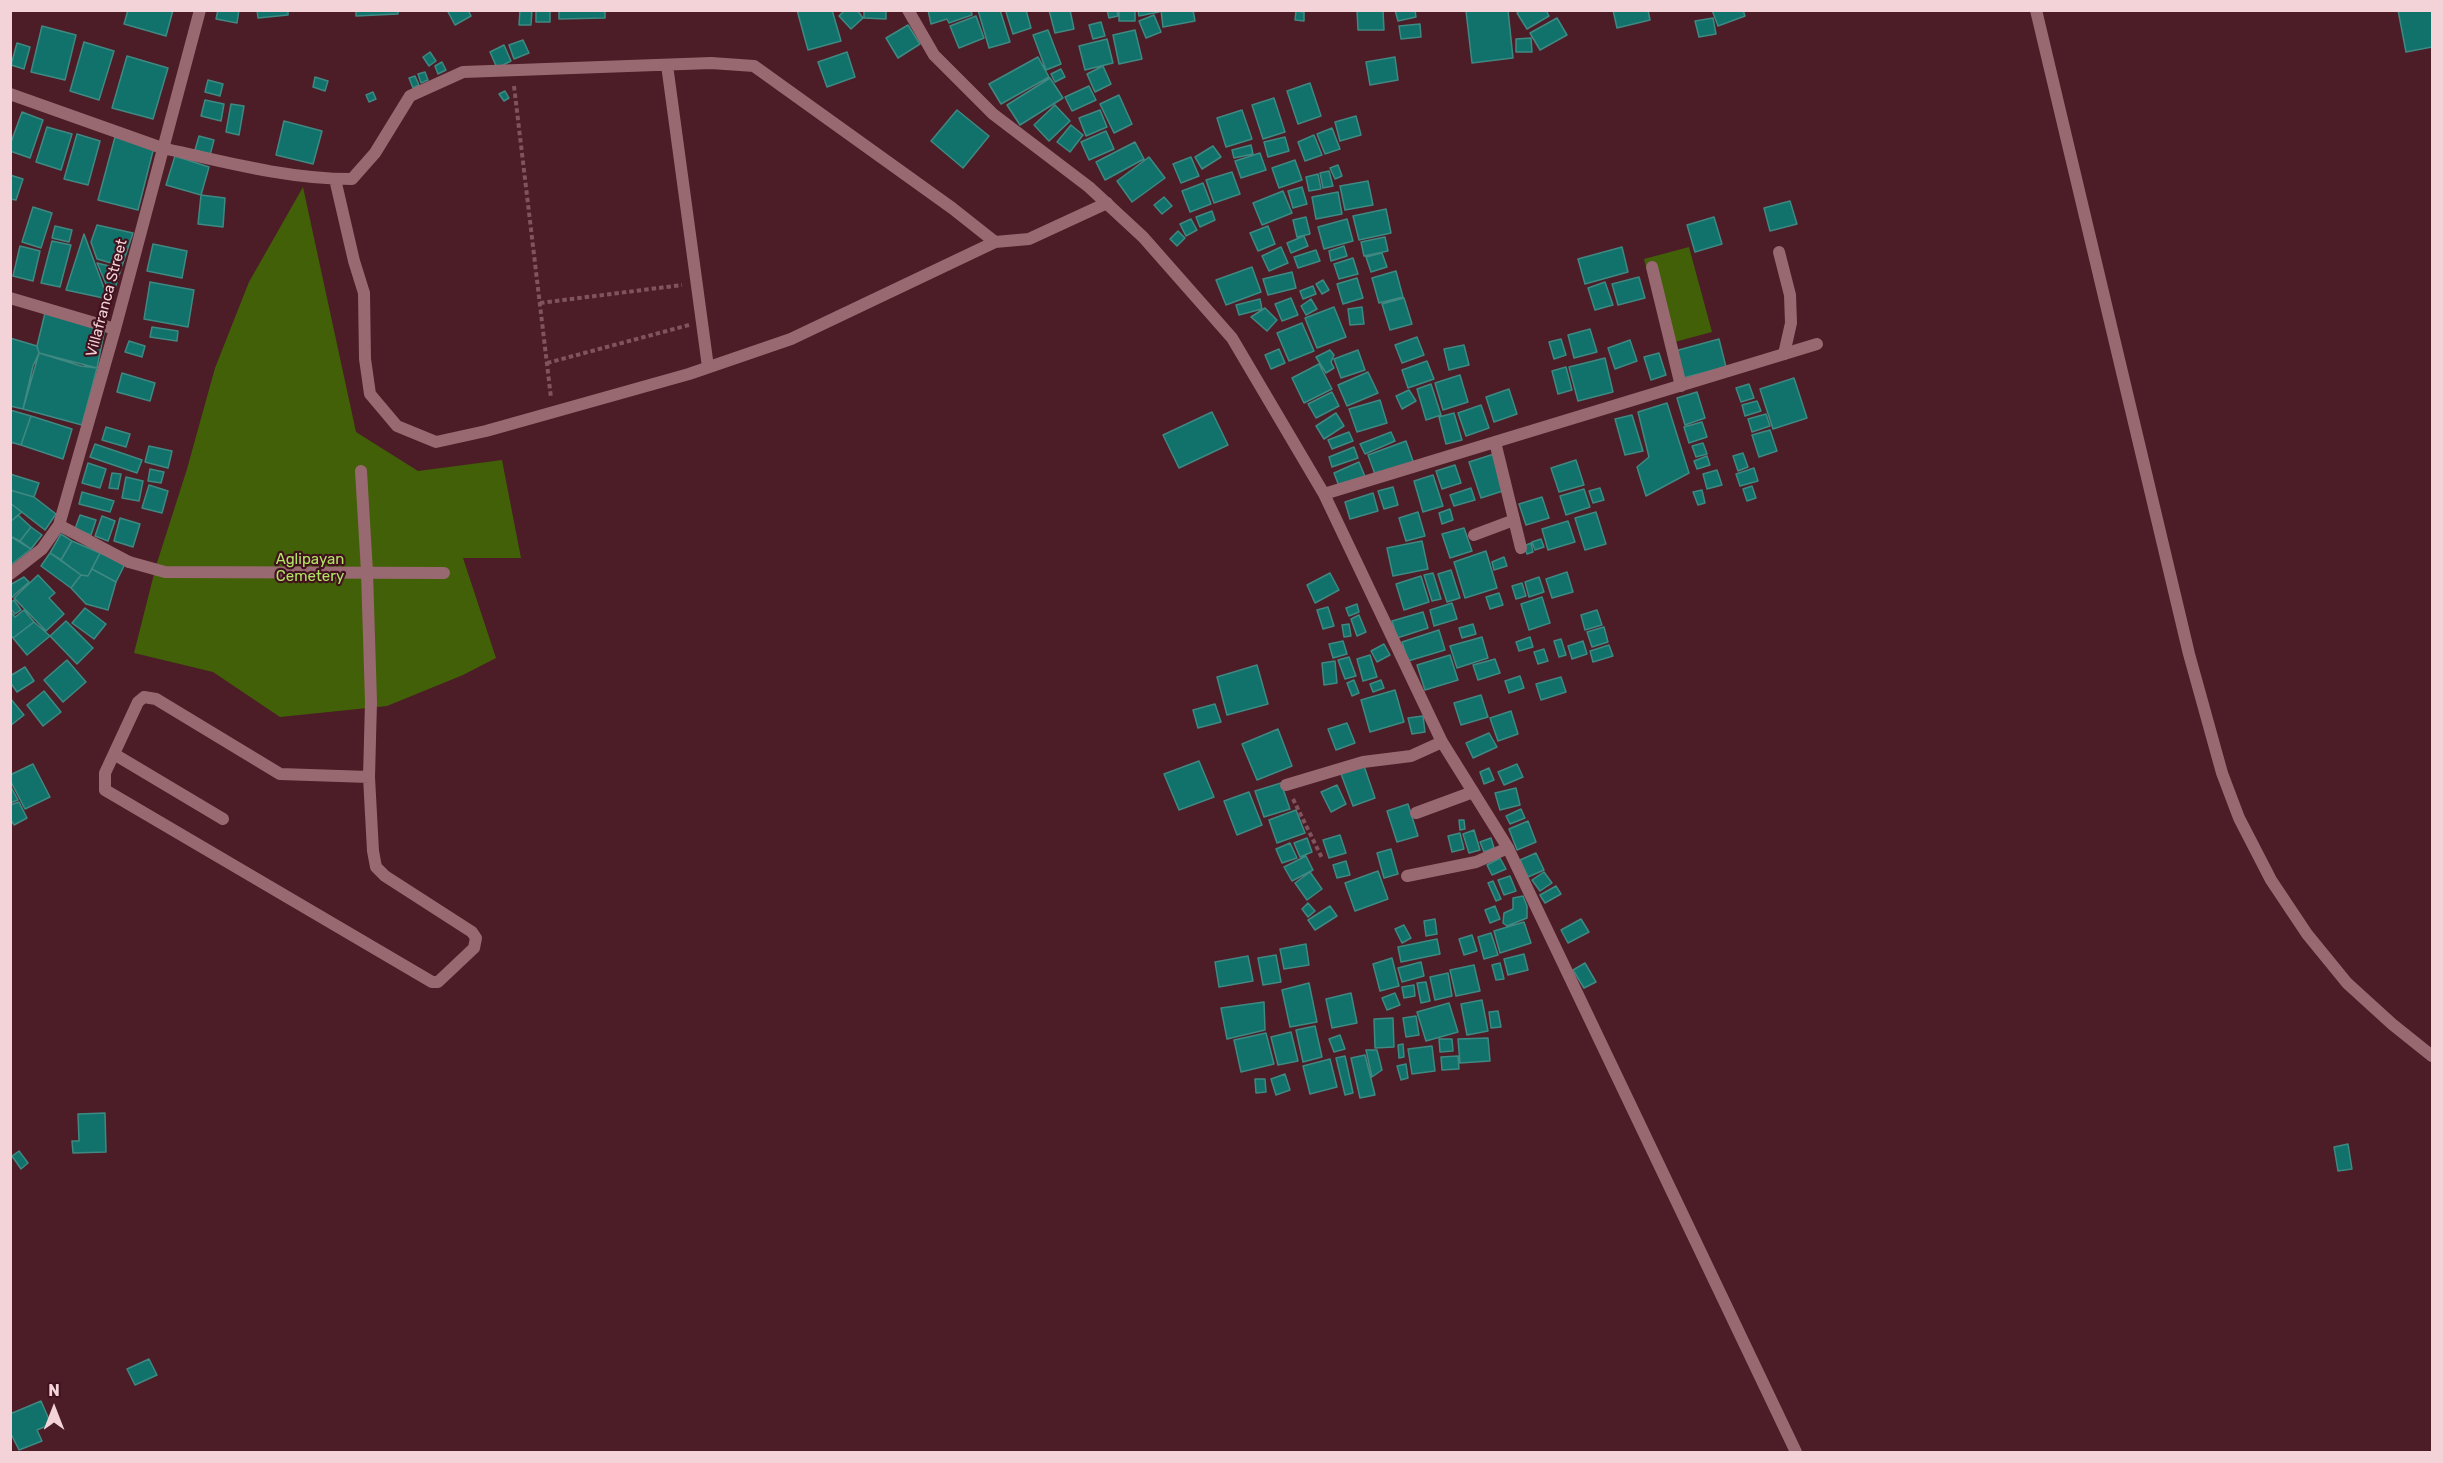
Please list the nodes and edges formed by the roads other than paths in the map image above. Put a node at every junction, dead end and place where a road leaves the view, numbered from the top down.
1 (200, 10) edge
2 (908, 10) edge
3 (2036, 10) edge
4 (667, 65) junction
5 (10, 94) edge
6 (162, 148) junction
7 (335, 179) junction
8 (1107, 203) junction
9 (995, 242) junction
10 (1779, 252) dead end
11 (1652, 267) dead end
12 (10, 298) edge
13 (115, 329) junction
14 (1817, 344) dead end
15 (1784, 354) junction
16 (708, 368) junction
17 (1681, 386) junction
18 (1495, 442) junction
19 (361, 471) dead end
20 (1324, 494) junction
21 (1515, 520) junction
22 (59, 525) junction
23 (1474, 535) dead end
24 (1521, 548) dead end
25 (368, 572) junction
26 (444, 573) dead end
27 (10, 574) edge
28 (1442, 742) junction
29 (114, 754) junction
30 (369, 777) junction
31 (1286, 785) road end
32 (1473, 792) junction
33 (1416, 813) dead end
34 (223, 819) dead end
35 (1508, 848) junction
36 (1407, 876) dead end
37 (2433, 1056) edge
38 (1796, 1452) edge

1 - 6 street, Villafranca Street
2 - 8 street
3 - 37 street
4 - 7 street
4 - 9 street
4 - 16 street
5 - 6 street
6 - 7 street
6 - 13 street, Villafranca Street
7 - 16 street
8 - 9 street
8 - 20 street
9 - 16 street
10 - 15 street
11 - 17 street
12 - 13 street
13 - 22 street, Villafranca Street
14 - 15 street
15 - 17 street
17 - 18 street
18 - 20 street
18 - 21 street
19 - 25 street
20 - 28 street
21 - 23 street
21 - 24 street
22 - 25 street
22 - 27 street, Villafranca Street
25 - 26 street
25 - 30 street
28 - 31 street
28 - 32 street
29 - 30 street
29 - 30 street
29 - 34 street
32 - 33 street
32 - 35 street
35 - 36 street
35 - 38 street

